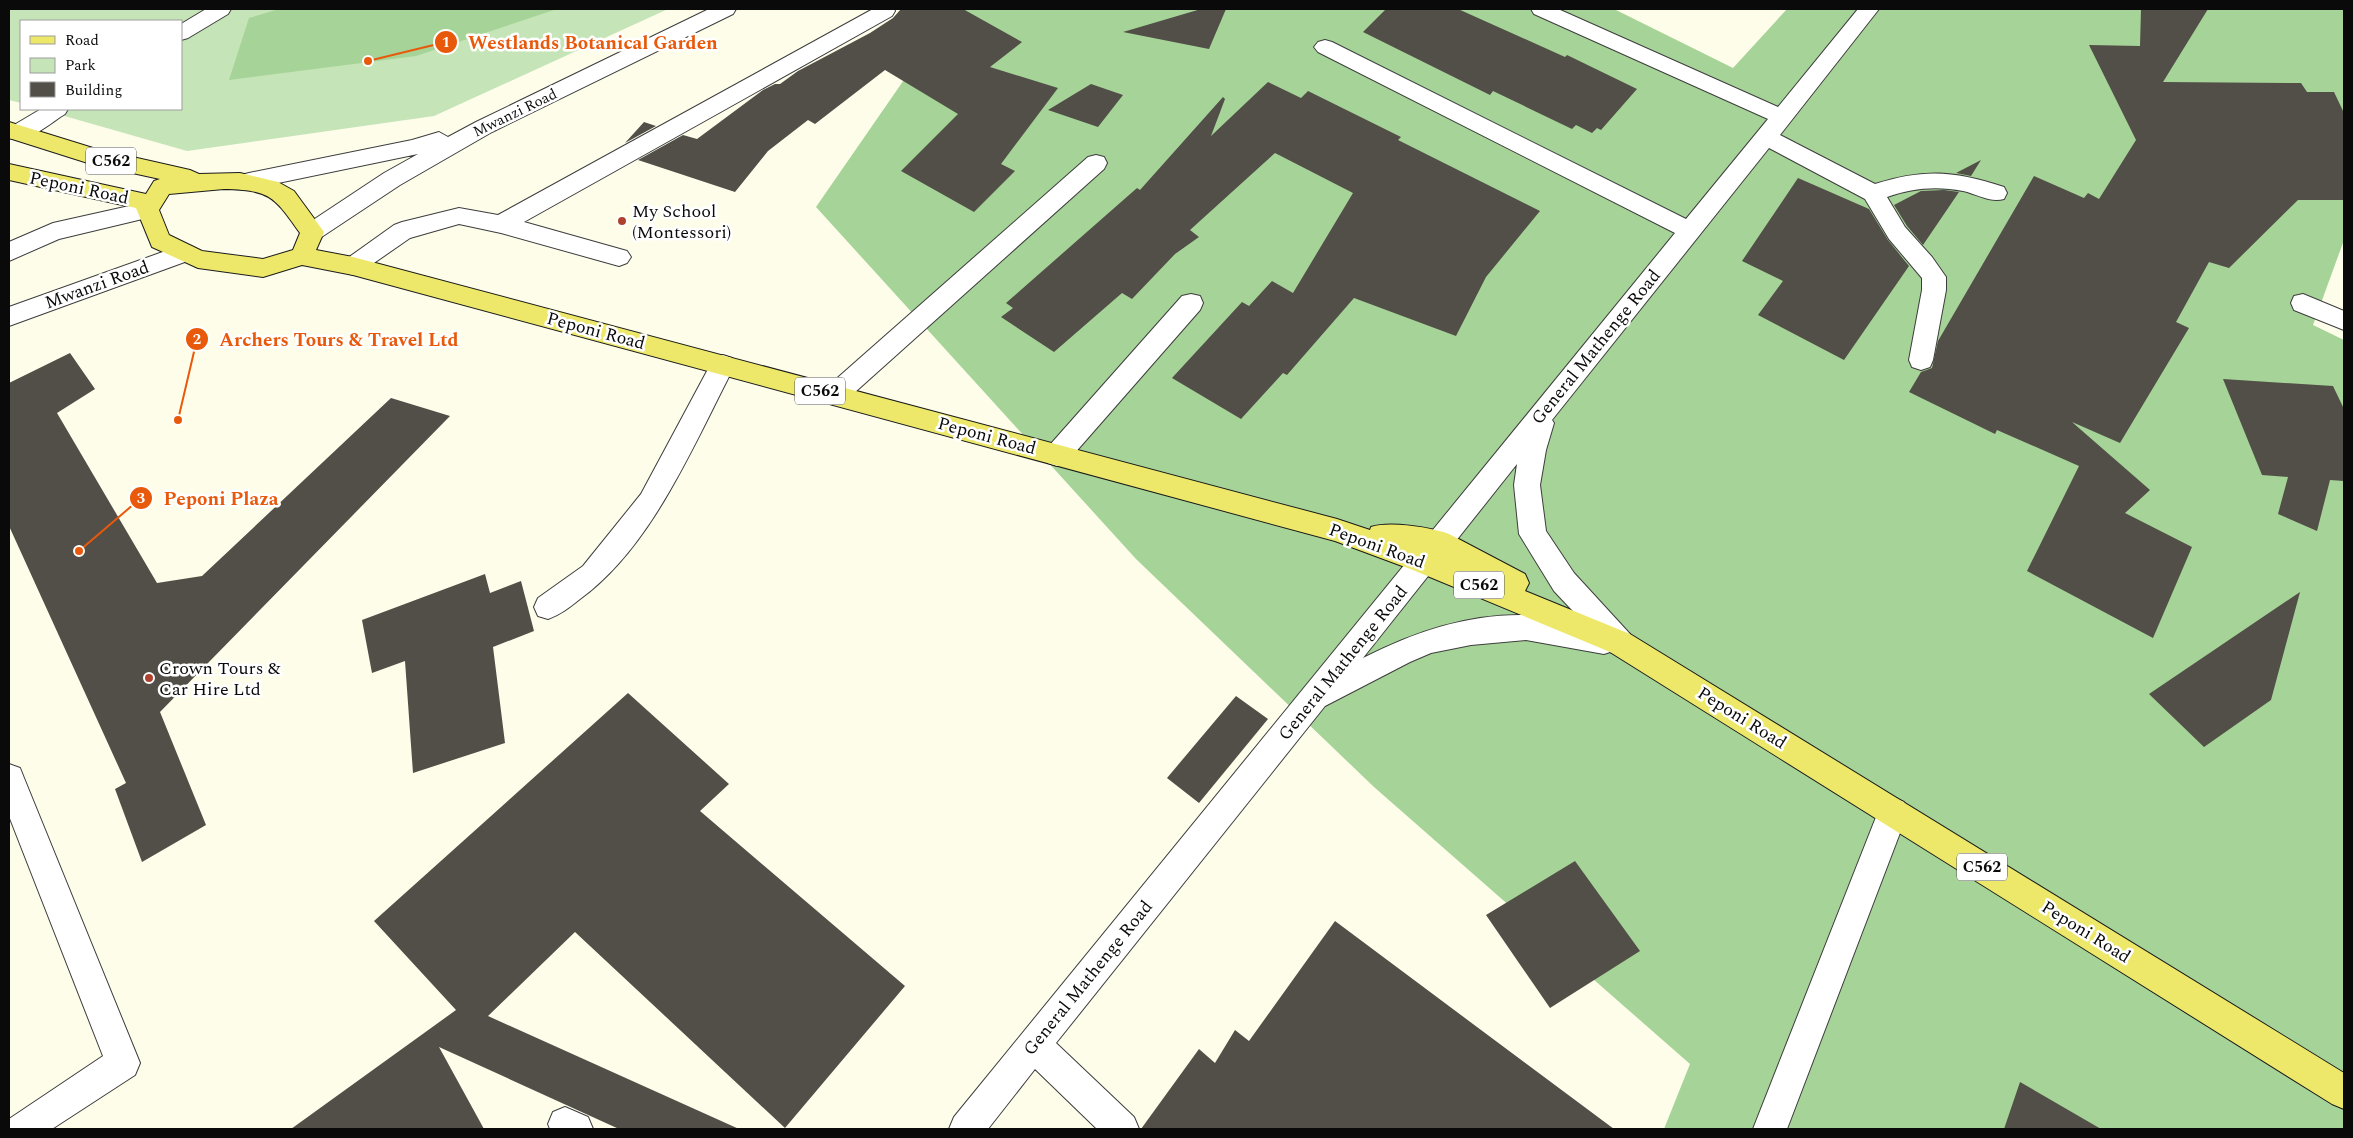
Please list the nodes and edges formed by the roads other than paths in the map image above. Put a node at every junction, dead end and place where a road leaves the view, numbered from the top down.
1 (221, 9) edge
2 (726, 9) edge
3 (1542, 9) edge
4 (1869, 9) edge
5 (885, 11) dead end
6 (182, 32) edge
7 (1325, 47) dead end
8 (55, 110) edge
9 (484, 127) junction
10 (1774, 127) junction
11 (13, 132) edge
12 (1096, 163) dead end
13 (9, 172) edge
14 (249, 181) junction
15 (206, 182) junction
16 (1873, 193) junction
17 (1996, 193) dead end
18 (148, 207) junction
19 (501, 224) junction
20 (1690, 231) junction
21 (312, 232) junction
22 (9, 252) edge
23 (185, 253) junction
24 (302, 256) junction
25 (619, 257) dead end
26 (353, 266) junction
27 (1191, 303) dead end
28 (2304, 303) dead end
29 (9, 317) edge
30 (2344, 321) edge
31 (1922, 360) dead end
32 (723, 365) junction
33 (836, 395) junction
34 (1544, 412) junction
35 (1057, 455) junction
36 (1431, 552) junction
37 (548, 607) dead end
38 (1620, 643) junction
39 (1315, 697) junction
40 (9, 778) edge
41 (1893, 812) junction
42 (1034, 1045) junction
43 (2344, 1092) edge
44 (22, 1129) edge
45 (966, 1129) edge
46 (1122, 1129) edge
47 (1770, 1129) edge

1 - 6 street
2 - 9 street, Mwanzi Road
3 - 10 street
4 - 10 street, General Mathenge Road
5 - 19 street
7 - 20 street
8 - 11 street
9 - 14 street
9 - 21 street, Mwanzi Road
10 - 16 street
10 - 20 street, General Mathenge Road
11 - 15 main road, Peponi Road / C562
12 - 33 street
13 - 18 main road, Peponi Road / C562
14 - 15 main road
14 - 21 main road
15 - 18 main road
16 - 17 street
16 - 31 street
18 - 22 street
18 - 23 main road
19 - 25 street
19 - 26 street
20 - 34 street, General Mathenge Road
21 - 24 main road
23 - 24 main road
23 - 29 street, Mwanzi Road
24 - 26 main road, Peponi Road / C562
26 - 32 main road, Peponi Road / C562
27 - 35 street
28 - 30 street
32 - 33 main road, Peponi Road / C562
32 - 37 street
33 - 35 main road, Peponi Road / C562
34 - 36 street, General Mathenge Road
34 - 38 street
35 - 36 main road, Peponi Road / C562
36 - 38 main road, C562
36 - 39 street, General Mathenge Road
38 - 39 street
38 - 41 main road, Peponi Road / C562
39 - 42 street, General Mathenge Road
40 - 44 street
41 - 43 main road, Peponi Road / C562
41 - 47 street
42 - 45 street, General Mathenge Road
42 - 46 street

